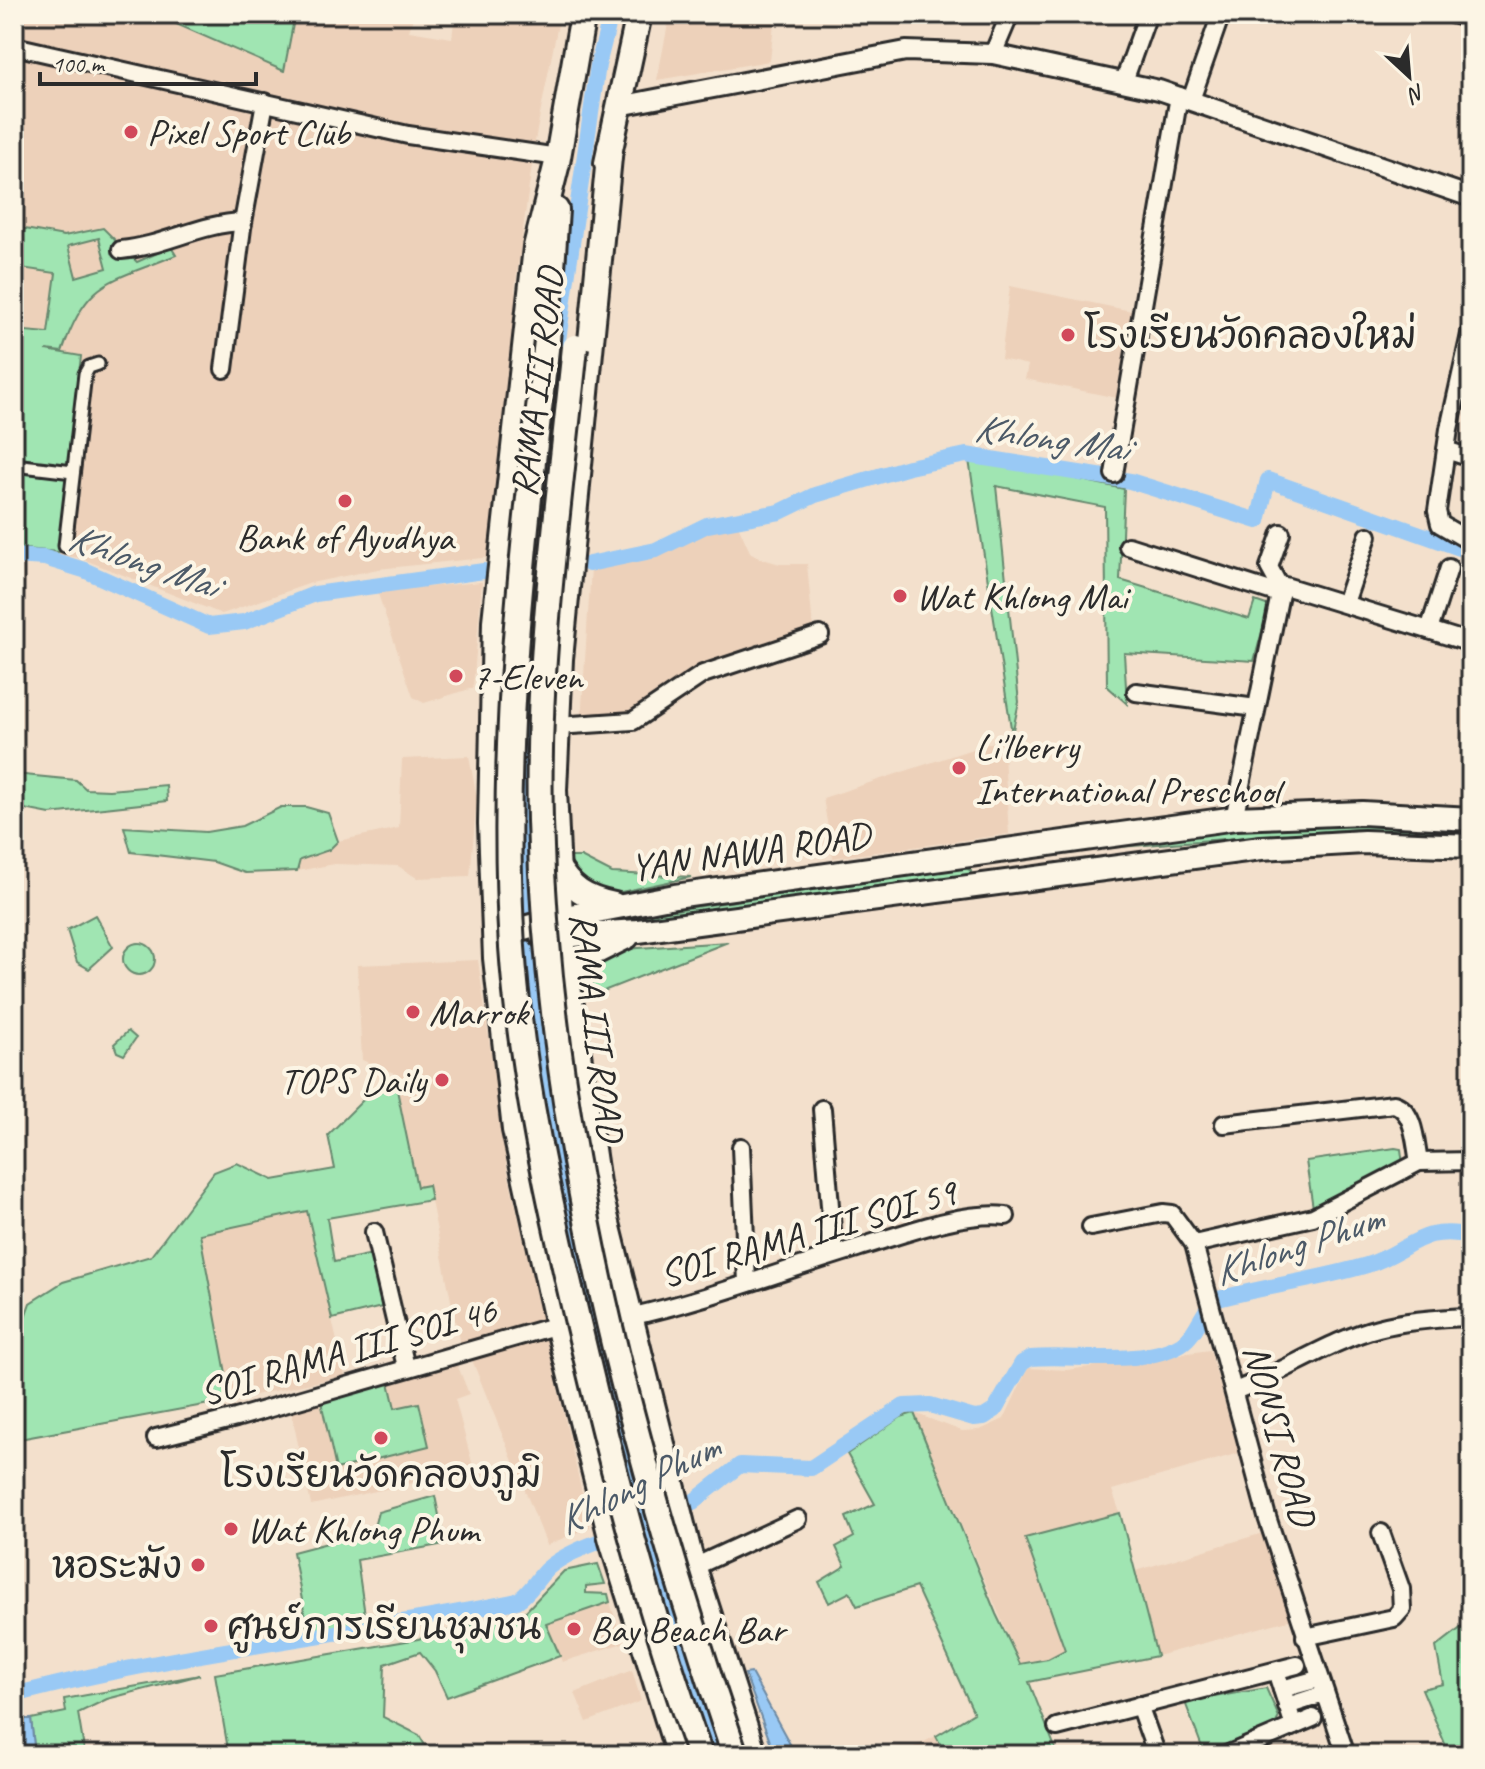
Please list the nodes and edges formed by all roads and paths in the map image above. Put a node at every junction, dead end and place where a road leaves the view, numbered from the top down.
1 (583, 14) edge
2 (639, 14) edge
3 (1010, 14) edge
4 (1148, 14) edge
5 (1221, 14) edge
6 (1452, 14) edge
7 (1471, 19) edge
8 (14, 46) edge
9 (993, 54) junction
10 (1124, 81) junction
11 (1185, 98) junction
12 (265, 102) junction
13 (619, 106) junction
14 (610, 147) junction
15 (557, 160) junction
16 (1471, 197) edge
17 (243, 222) junction
18 (121, 250) dead end
19 (1471, 330) edge
20 (98, 364) dead end
21 (224, 369) dead end
22 (1466, 376) edge
23 (1446, 450) junction
24 (1471, 458) edge
25 (14, 465) edge
26 (73, 472) junction
27 (1114, 474) dead end
28 (1281, 533) dead end
29 (1368, 536) dead end
30 (1471, 542) edge
31 (65, 546) dead end
32 (1128, 546) dead end
33 (1449, 568) dead end
34 (1280, 592) junction
35 (1345, 603) junction
36 (1429, 630) junction
37 (820, 635) dead end
38 (1471, 643) edge
39 (1136, 692) dead end
40 (1256, 708) junction
41 (557, 726) junction
42 (554, 790) junction
43 (491, 791) junction
44 (1234, 819) junction
45 (1471, 819) edge
46 (1471, 846) edge
47 (991, 853) junction
48 (556, 863) junction
49 (1096, 869) junction
50 (623, 906) junction
51 (551, 929) junction
52 (638, 931) junction
53 (508, 934) junction
54 (567, 987) junction
55 (822, 1109) dead end
56 (1224, 1124) dead end
57 (741, 1147) dead end
58 (1471, 1161) edge
59 (1419, 1162) junction
60 (597, 1183) junction
61 (527, 1192) junction
62 (1006, 1216) dead end
63 (1091, 1227) dead end
64 (374, 1232) dead end
65 (1194, 1244) junction
66 (834, 1254) junction
67 (747, 1283) junction
68 (629, 1317) junction
69 (1471, 1317) edge
70 (558, 1325) junction
71 (406, 1367) junction
72 (1234, 1391) junction
73 (156, 1438) dead end
74 (798, 1519) dead end
75 (1381, 1533) dead end
76 (694, 1567) junction
77 (1305, 1637) junction
78 (1297, 1665) dead end
79 (1276, 1671) junction
80 (1321, 1687) junction
81 (1282, 1689) junction
82 (1139, 1705) junction
83 (1287, 1706) junction
84 (1313, 1718) dead end
85 (1294, 1726) junction
86 (1057, 1727) dead end
87 (1235, 1753) edge
88 (679, 1755) edge
89 (700, 1755) edge
90 (735, 1755) edge
91 (754, 1755) edge
92 (1157, 1755) edge
93 (1346, 1755) edge

1 - 15 main road, RAMA III ROAD
2 - 13 main road, RAMA III ROAD
3 - 9 street
4 - 10 street
5 - 11 street
6 - 7 street
8 - 12 street
9 - 10 street
9 - 13 street
10 - 11 street
11 - 16 street
11 - 27 street
12 - 15 street
12 - 17 street
13 - 14 main road, RAMA III ROAD
14 - 41 main road, RAMA III ROAD
14 - 90 main road, RAMA III ROAD, bridge
15 - 43 main road, RAMA III ROAD
15 - 89 main road, RAMA III ROAD, bridge
17 - 18 street
17 - 21 street
19 - 22 street
20 - 26 street
22 - 23 street
23 - 24 street
23 - 30 street
25 - 26 street
26 - 31 street
28 - 34 street
29 - 35 street
32 - 34 street
33 - 36 street
34 - 35 street
34 - 40 street
35 - 36 street
36 - 38 street
37 - 41 street
39 - 40 street
40 - 44 street
41 - 42 main road, RAMA III ROAD
42 - 43 main road
42 - 48 main road, RAMA III ROAD
43 - 53 main road, RAMA III ROAD
44 - 45 main road, YAN NAWA ROAD
44 - 47 main road, YAN NAWA ROAD
46 - 49 main road, YAN NAWA ROAD
47 - 49 main road
47 - 50 main road, YAN NAWA ROAD
48 - 50 main road
48 - 51 main road, RAMA III ROAD
49 - 52 main road, YAN NAWA ROAD
50 - 51 main road, YAN NAWA ROAD
51 - 52 main road, YAN NAWA ROAD
51 - 53 main road, YAN NAWA ROAD
51 - 54 main road, RAMA III ROAD
52 - 54 main road
53 - 61 main road, RAMA III ROAD
54 - 60 main road, RAMA III ROAD
55 - 66 street
56 - 59 street
57 - 67 street
58 - 59 street
59 - 65 street
60 - 61 main road
60 - 68 main road, RAMA III ROAD
61 - 70 main road, RAMA III ROAD
62 - 66 street, SOI RAMA III SOI 59
63 - 65 street, NONSI ROAD
64 - 71 street
65 - 72 street, NONSI ROAD
66 - 67 street, SOI RAMA III SOI 59
67 - 68 street, SOI RAMA III SOI 59
68 - 76 main road, RAMA III ROAD
69 - 72 street
70 - 71 street, SOI RAMA III SOI 46
70 - 88 main road, RAMA III ROAD
71 - 73 street, SOI RAMA III SOI 46
72 - 77 street, NONSI ROAD
74 - 76 street
75 - 77 street
76 - 91 main road, RAMA III ROAD
77 - 80 street, NONSI ROAD
78 - 79 street
79 - 81 street
79 - 82 street
80 - 81 street
80 - 83 street
80 - 93 street, NONSI ROAD
81 - 83 street
82 - 86 street
82 - 92 street
83 - 85 street
84 - 85 street
85 - 87 street

